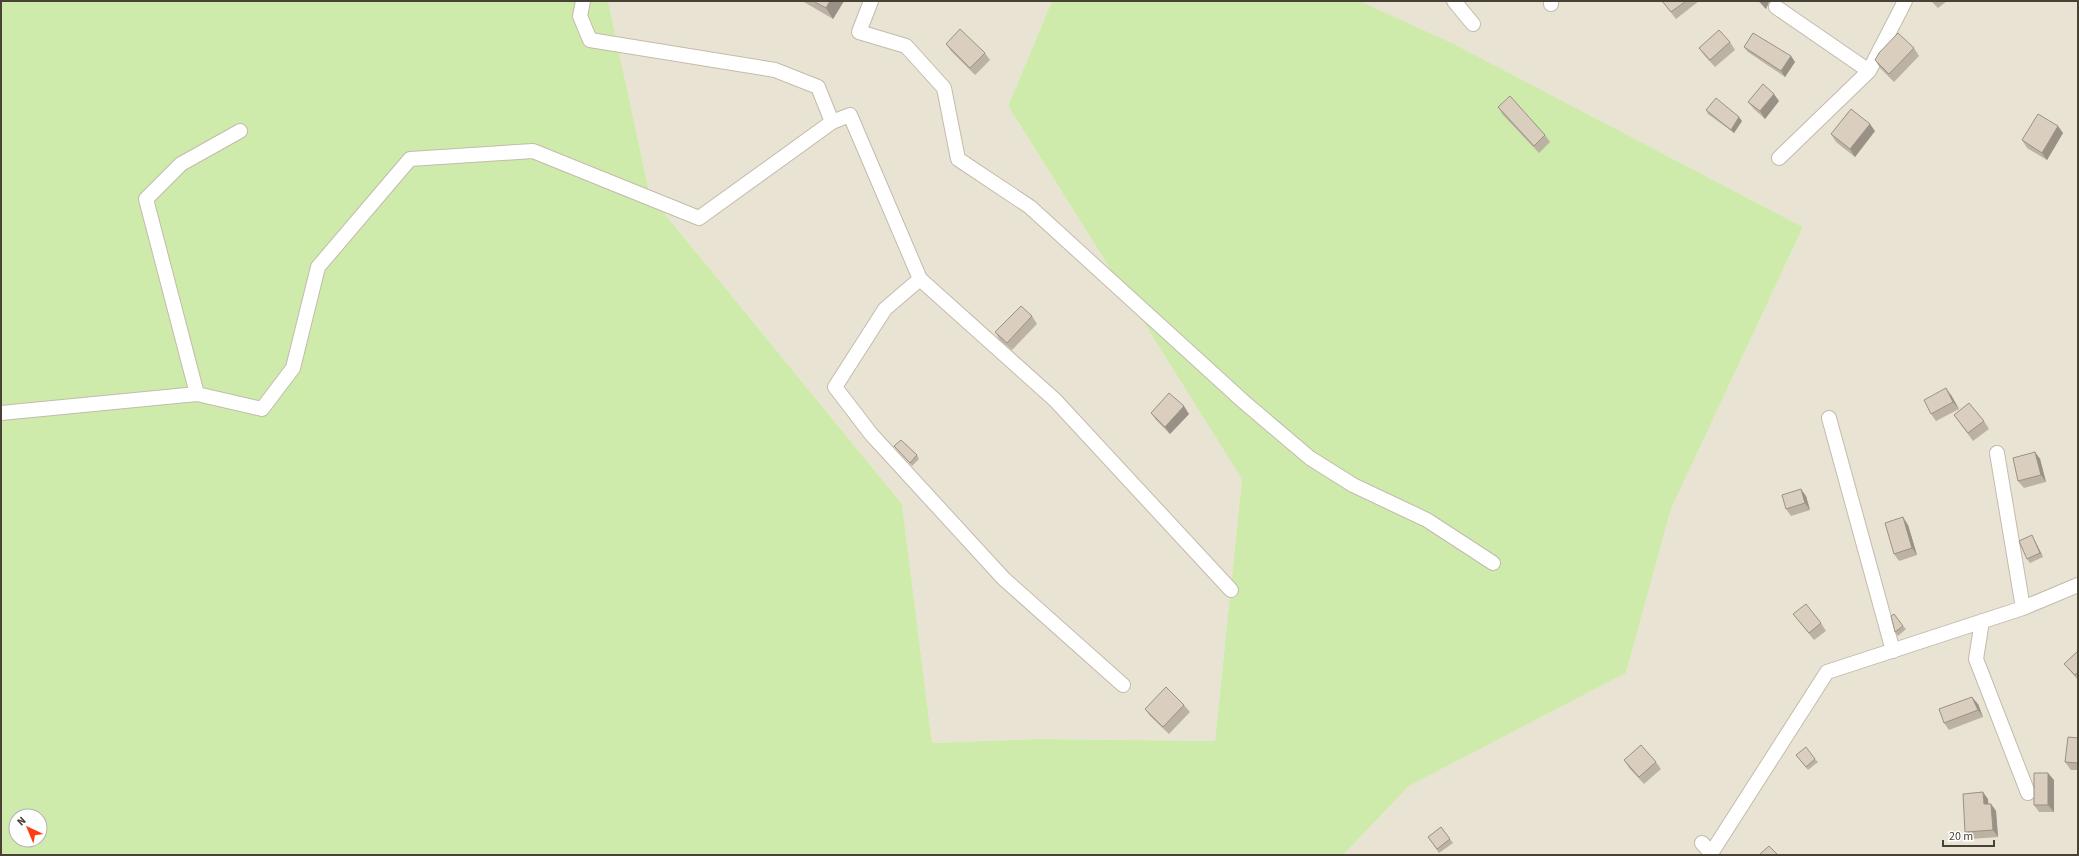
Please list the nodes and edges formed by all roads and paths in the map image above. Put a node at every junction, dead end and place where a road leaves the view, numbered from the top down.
1 (584, 1) edge
2 (872, 1) edge
3 (1454, 1) edge
4 (1905, 1) edge
5 (1776, 7) dead end
6 (1473, 24) dead end
7 (1869, 71) junction
8 (832, 122) junction
9 (240, 131) dead end
10 (1778, 158) dead end
11 (920, 279) junction
12 (198, 394) junction
13 (1, 413) edge
14 (1828, 418) dead end
15 (1997, 453) dead end
16 (1493, 563) dead end
17 (2078, 585) edge
18 (1231, 590) dead end
19 (2023, 608) junction
20 (1982, 621) junction
21 (1893, 651) junction
22 (1123, 685) dead end
23 (2028, 793) dead end
24 (1702, 843) dead end
25 (1712, 855) edge

1 - 8 street
2 - 16 street
3 - 6 street
4 - 7 street
5 - 7 street
7 - 10 street
8 - 11 street
8 - 12 street
9 - 12 street
11 - 18 street
11 - 22 street
12 - 13 street
14 - 21 street
15 - 19 street
17 - 19 street
19 - 20 street
20 - 21 street
20 - 23 street
21 - 25 street
24 - 25 street

